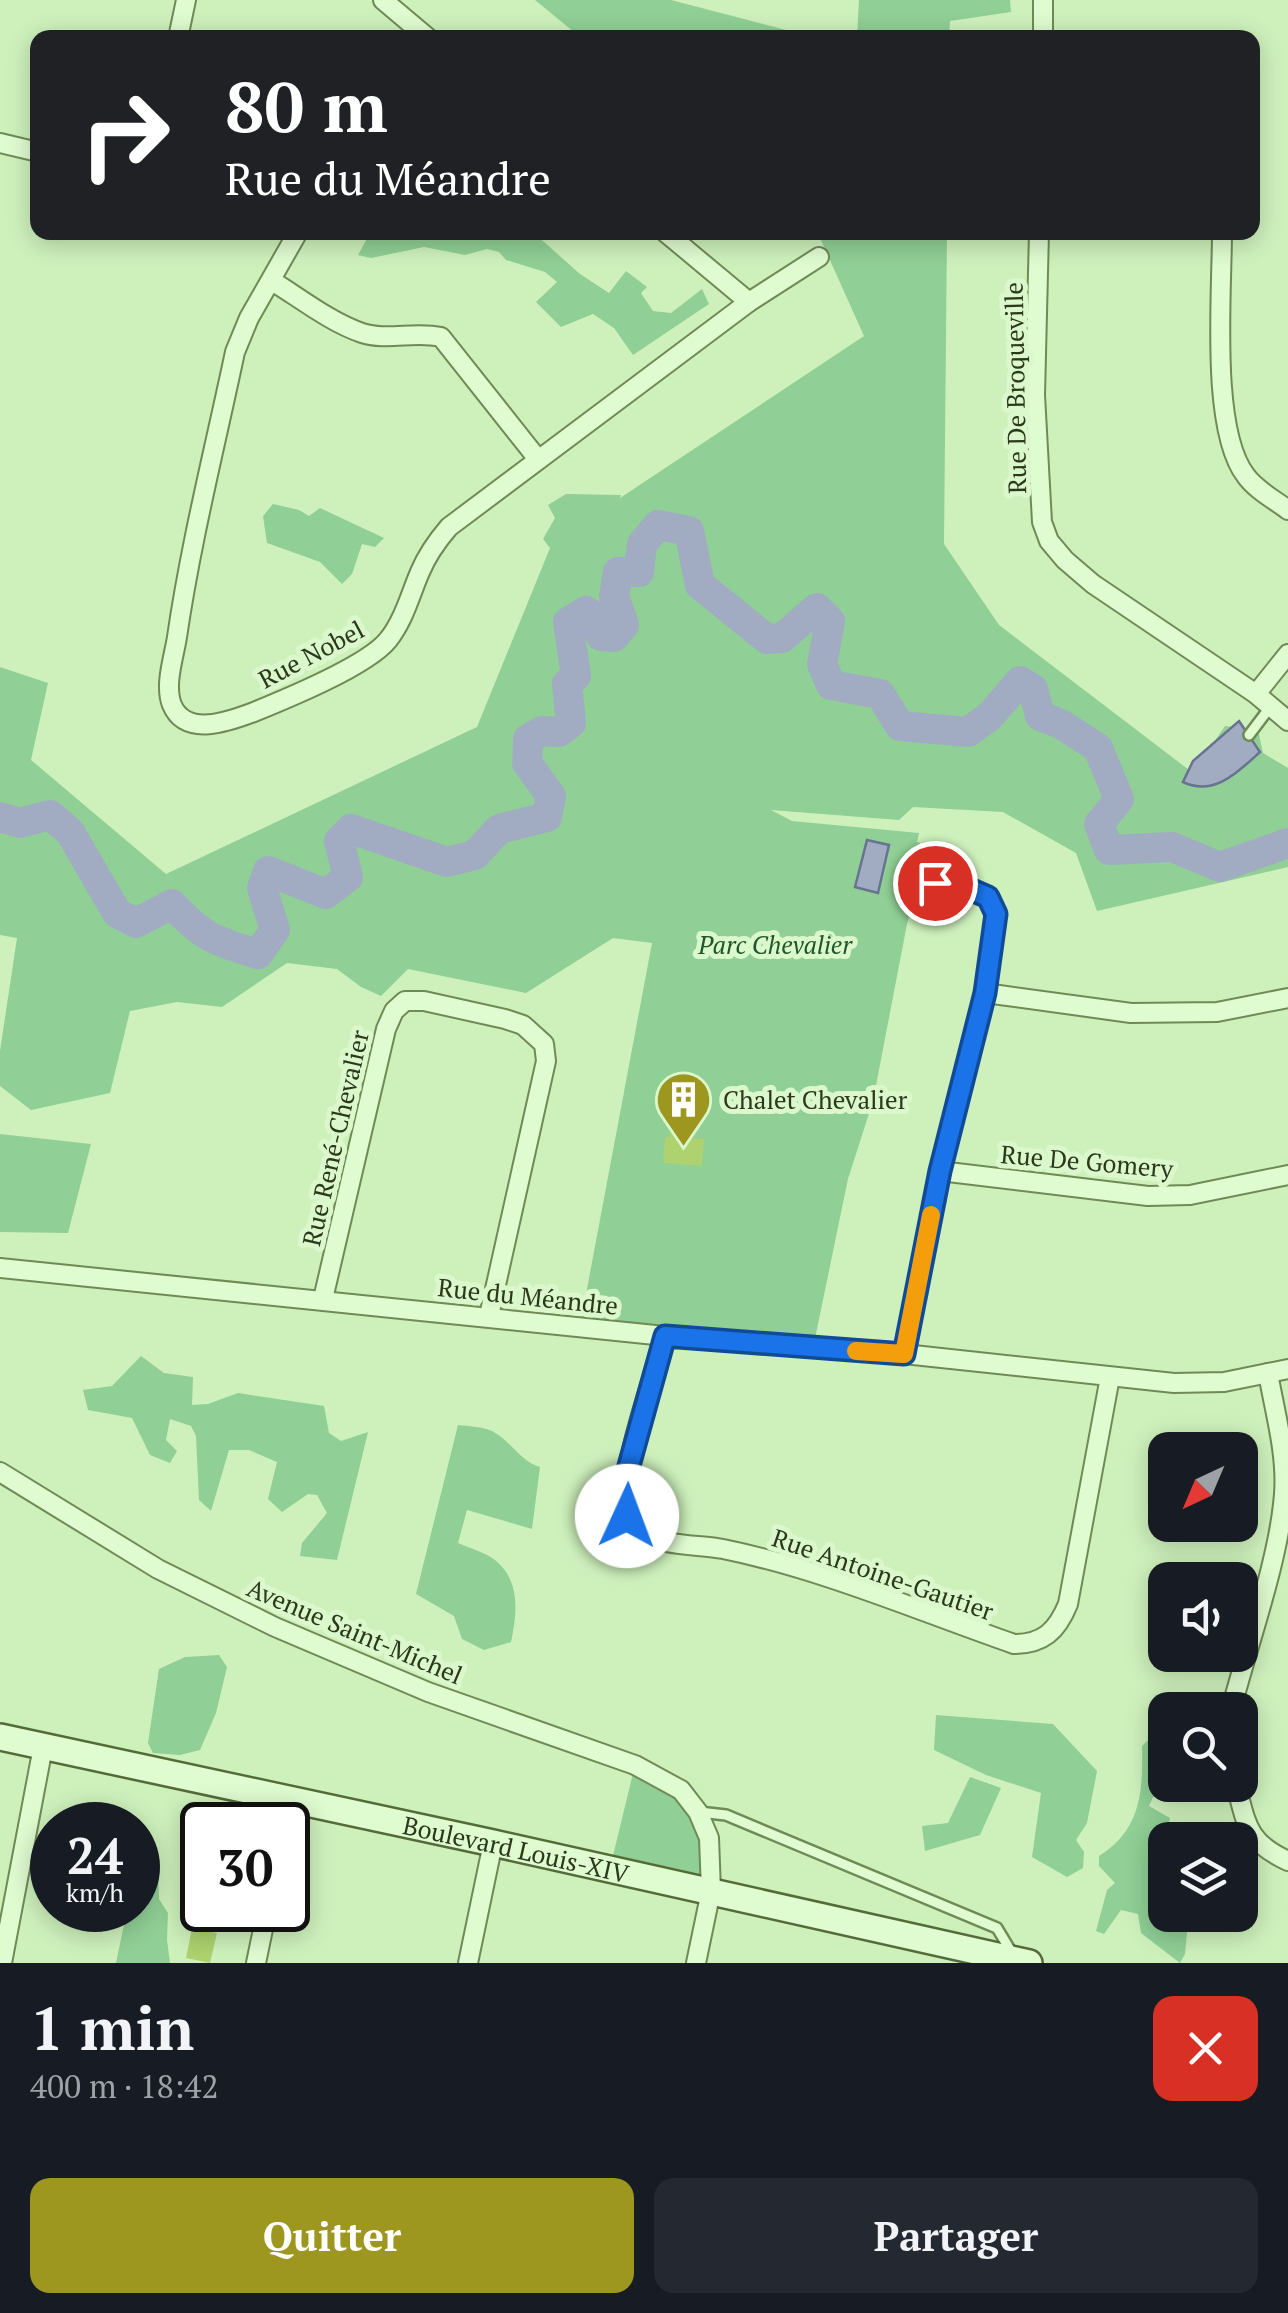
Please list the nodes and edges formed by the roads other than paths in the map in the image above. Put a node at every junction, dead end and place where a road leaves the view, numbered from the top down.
1 (186, 0) edge
2 (383, 0) edge
3 (1043, 0) edge
4 (180, 30) edge
5 (406, 30) edge
6 (1043, 30) edge
7 (0, 143) edge
8 (30, 150) edge
9 (294, 240) edge
10 (674, 240) edge
11 (1039, 240) edge
12 (1222, 240) edge
13 (819, 257) dead end
14 (272, 281) junction
15 (748, 302) junction
16 (537, 458) junction
17 (1288, 510) edge
18 (1288, 654) edge
19 (1264, 700) junction
20 (1288, 721) edge
21 (1249, 734) dead end
22 (913, 882) dead end
23 (985, 993) junction
24 (1288, 998) edge
25 (940, 1171) junction
26 (1288, 1175) edge
27 (0, 1268) edge
28 (323, 1299) junction
29 (489, 1316) junction
30 (665, 1336) junction
31 (904, 1354) junction
32 (1288, 1369) edge
33 (1268, 1373) junction
34 (1110, 1377) junction
35 (0, 1472) edge
36 (1236, 1692) edge
37 (0, 1737) edge
38 (43, 1747) junction
39 (249, 1802) edge
40 (1241, 1802) edge
41 (698, 1812) junction
42 (310, 1815) edge
43 (492, 1843) junction
44 (1288, 1861) edge
45 (711, 1891) junction
46 (262, 1932) edge
47 (1022, 1961) edge
48 (2, 1963) edge
49 (256, 1963) edge
50 (468, 1963) edge
51 (696, 1963) edge

1 - 4 street
2 - 5 street
3 - 6 street
7 - 8 street
9 - 14 street, Rue Nobel
10 - 15 street
11 - 19 street, Rue De Broqueville
12 - 17 street
13 - 15 street, Rue Nobel
14 - 16 street
14 - 16 street, Rue Nobel
15 - 16 street, Rue Nobel
18 - 19 street
19 - 20 street, Rue De Broqueville
19 - 21 lane
22 - 23 street
23 - 24 street
23 - 25 street
25 - 26 street, Rue De Gomery
25 - 31 street
27 - 28 street, Rue du Méandre
28 - 29 street, Rue du Méandre
28 - 29 street, Rue René-Chevalier
29 - 30 street, Rue du Méandre
30 - 31 street, Rue du Méandre
30 - 34 street, Rue Antoine-Gautier
31 - 34 street, Rue du Méandre
32 - 33 street, Rue du Méandre
33 - 34 street, Rue du Méandre
33 - 36 street
35 - 41 street, Avenue Saint-Michel
37 - 38 main road, Boulevard Louis-XIV
38 - 39 main road, Boulevard Louis-XIV
38 - 48 street
40 - 44 street
41 - 45 street
41 - 47 lane, Avenue Saint-Michel
42 - 43 main road, Boulevard Louis-XIV
43 - 45 main road, Boulevard Louis-XIV
43 - 50 street
45 - 47 main road, Boulevard Louis-XIV
45 - 51 street
46 - 49 street

